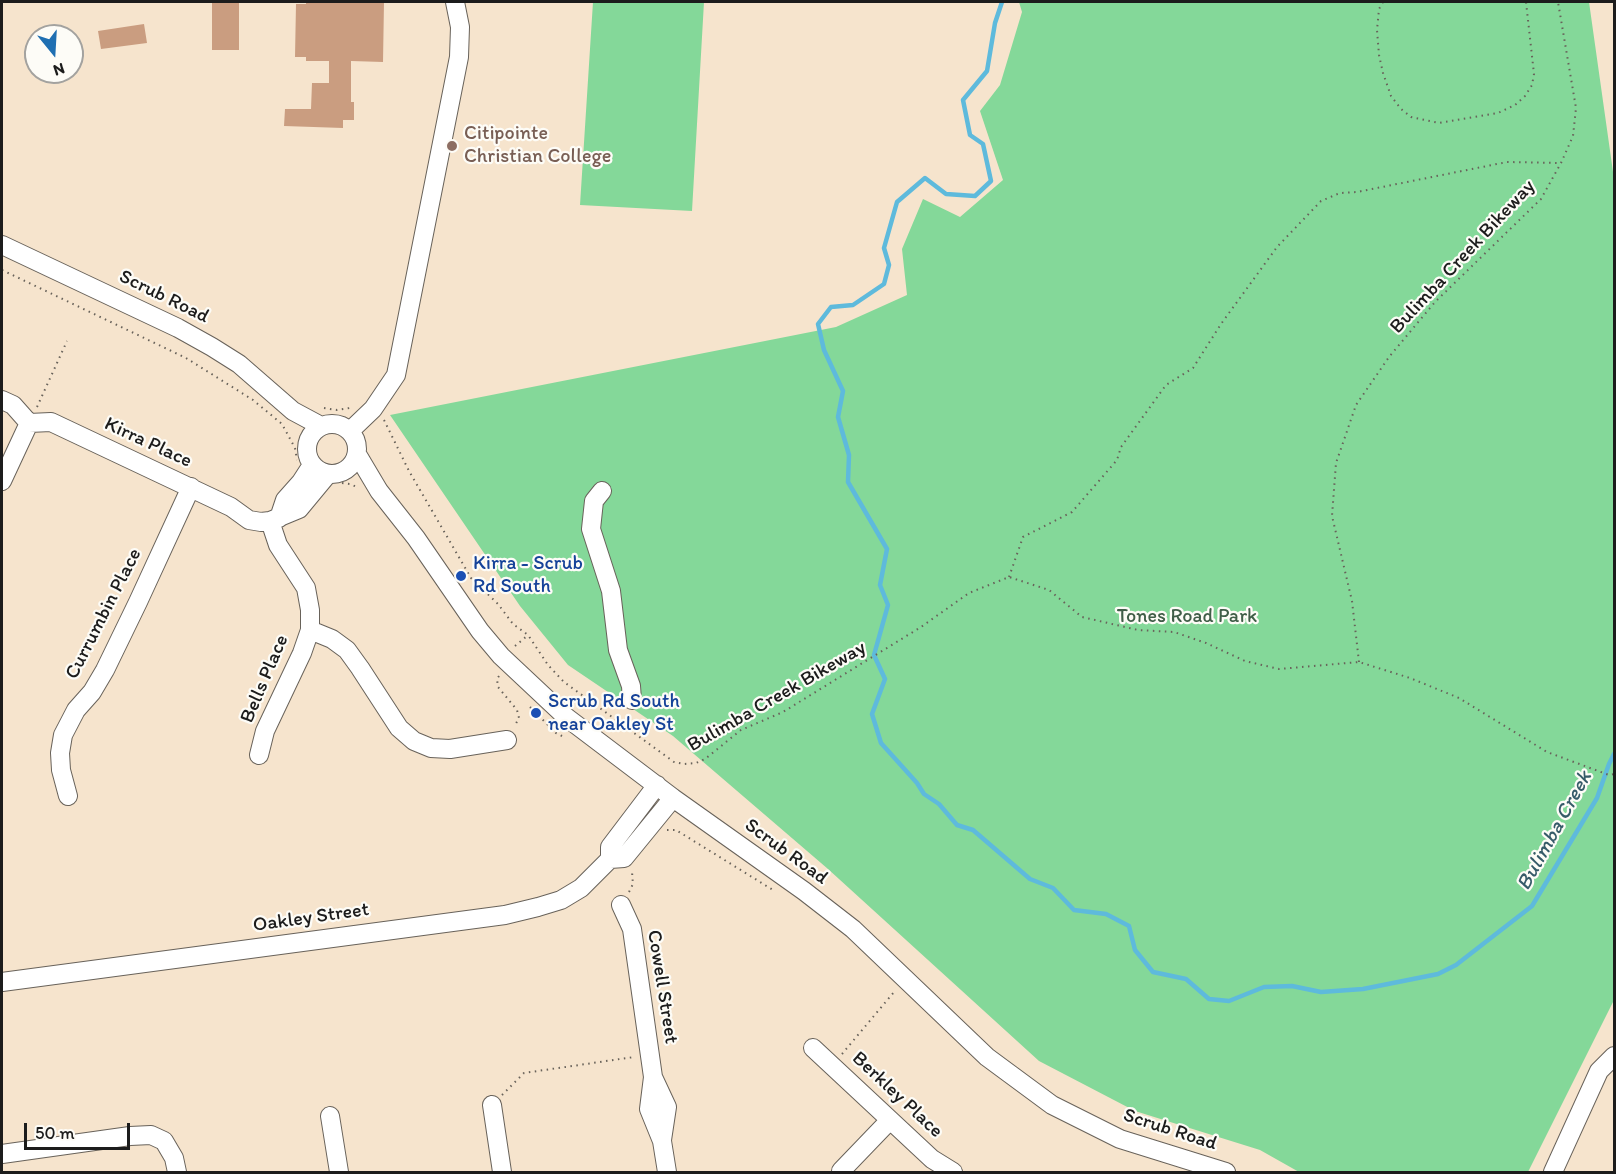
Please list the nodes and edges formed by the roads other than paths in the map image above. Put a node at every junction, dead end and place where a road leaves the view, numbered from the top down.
1 (455, 2) edge
2 (2, 245) edge
3 (2, 400) edge
4 (291, 420) junction
5 (29, 423) junction
6 (321, 426) junction
7 (350, 431) junction
8 (308, 442) junction
9 (357, 454) junction
10 (312, 465) junction
11 (337, 472) junction
12 (2, 481) edge
13 (190, 487) junction
14 (602, 490) dead end
15 (379, 491) junction
16 (275, 519) junction
17 (310, 630) junction
18 (632, 700) dead end
19 (507, 740) road end
20 (259, 755) dead end
21 (657, 785) junction
22 (68, 796) dead end
23 (673, 798) junction
24 (617, 858) junction
25 (621, 905) road end
26 (2, 982) edge
27 (813, 1048) dead end
28 (1614, 1056) edge
29 (492, 1105) road end
30 (330, 1116) dead end
31 (890, 1120) junction
32 (2, 1154) edge
33 (841, 1171) edge
34 (177, 1173) edge
35 (339, 1173) edge
36 (501, 1173) edge
37 (666, 1173) edge
38 (953, 1173) edge
39 (1226, 1173) edge
40 (1553, 1173) edge

1 - 7 street
2 - 4 street, Scrub Road
3 - 5 street
4 - 6 street, Scrub Road
4 - 8 street, Scrub Road
5 - 12 street
5 - 13 street, Kirra Place
6 - 7 street
6 - 8 street
7 - 9 street
8 - 10 street
9 - 11 street
9 - 15 street, Scrub Road
10 - 11 street
10 - 16 street
11 - 15 street, Scrub Road
11 - 16 street
13 - 16 street, Kirra Place
13 - 22 street, Currumbin Place
14 - 18 street
15 - 21 street, Scrub Road
16 - 17 street, Bells Place
17 - 19 street
17 - 20 street, Bells Place
21 - 23 street, Scrub Road
21 - 24 street, Oakley Street
23 - 24 street, Oakley Street
23 - 39 street, Scrub Road
24 - 26 street, Oakley Street
25 - 37 street, Cowell Street
27 - 31 street, Berkley Place
28 - 40 street
29 - 36 street
30 - 35 street
31 - 33 street
31 - 38 street, Berkley Place
32 - 34 street

